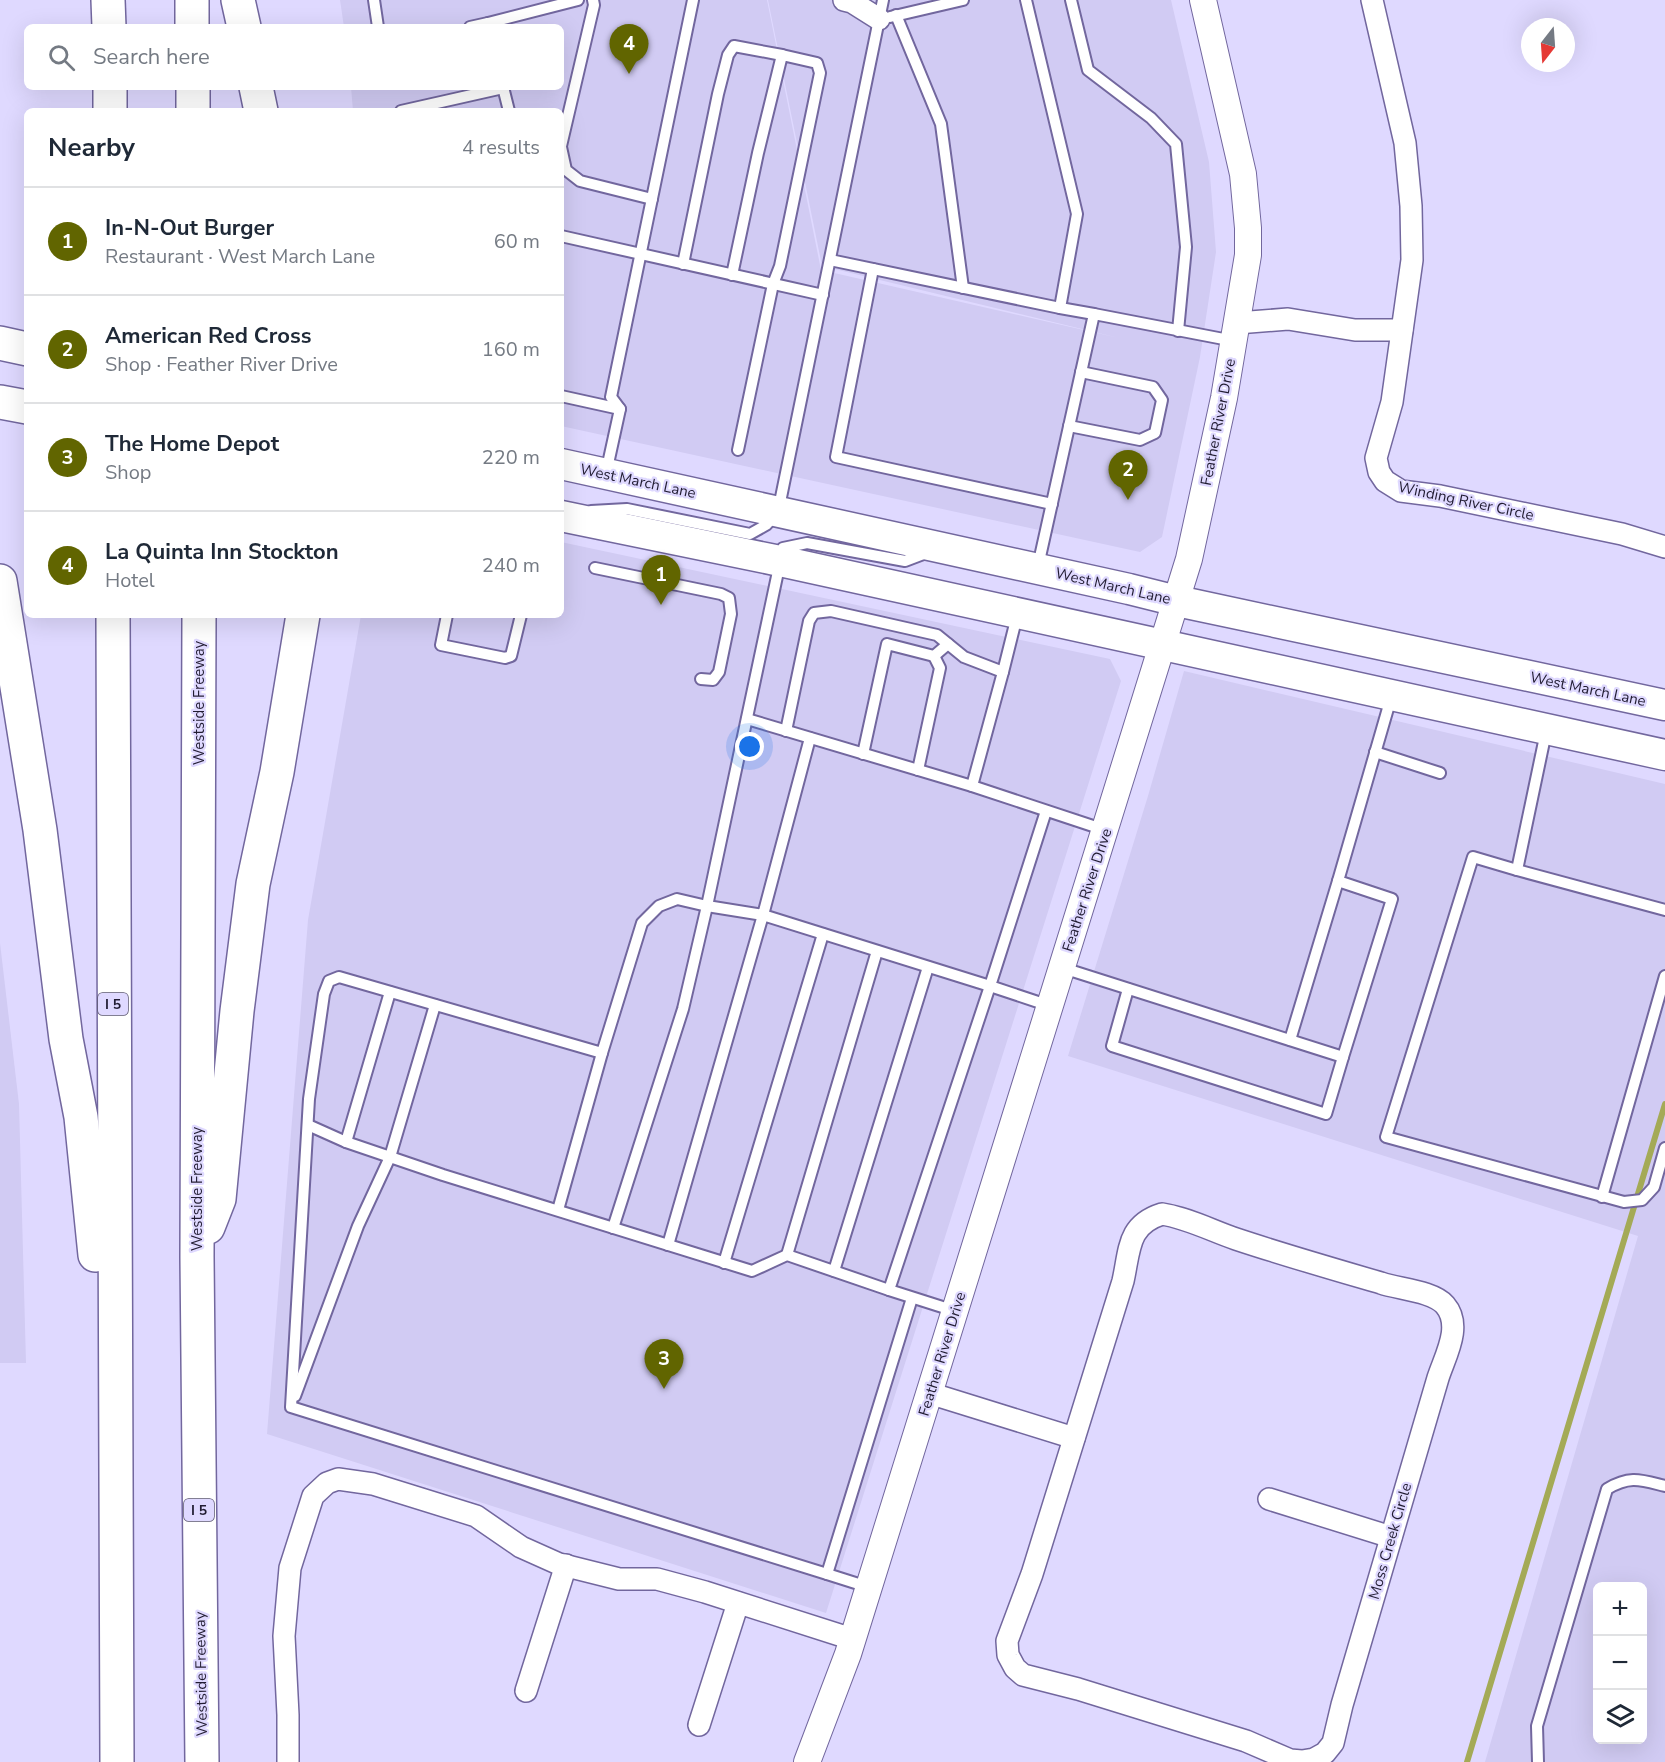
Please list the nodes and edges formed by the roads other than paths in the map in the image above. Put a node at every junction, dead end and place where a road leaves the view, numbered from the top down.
1 (108, 0) edge
2 (192, 0) edge
3 (238, 0) edge
4 (374, 0) edge
5 (578, 0) edge
6 (593, 0) edge
7 (693, 0) edge
8 (844, 0) edge
9 (963, 0) edge
10 (1026, 0) edge
11 (1071, 0) edge
12 (1203, 0) edge
13 (1372, 0) edge
14 (886, 12) edge
15 (109, 24) edge
16 (192, 24) edge
17 (243, 24) edge
18 (378, 24) edge
19 (492, 24) edge
20 (782, 55) junction
21 (110, 90) edge
22 (193, 90) edge
23 (257, 90) edge
24 (490, 90) edge
25 (504, 90) edge
26 (110, 108) edge
27 (194, 108) edge
28 (260, 108) edge
29 (414, 108) edge
30 (507, 108) edge
31 (564, 134) edge
32 (564, 161) edge
33 (652, 199) junction
34 (564, 237) edge
35 (640, 255) junction
36 (830, 260) junction
37 (684, 264) junction
38 (873, 269) junction
39 (732, 275) junction
40 (773, 284) junction
41 (963, 288) junction
42 (822, 295) junction
43 (1060, 308) junction
44 (1094, 314) junction
45 (1178, 330) junction
46 (1402, 330) junction
47 (1236, 332) junction
48 (0, 343) edge
49 (24, 347) edge
50 (1081, 372) junction
51 (564, 397) edge
52 (0, 402) edge
53 (24, 406) edge
54 (620, 409) junction
55 (1069, 426) junction
56 (738, 450) dead end
57 (564, 465) edge
58 (606, 474) junction
59 (1052, 504) junction
60 (778, 512) junction
61 (564, 514) edge
62 (564, 515) edge
63 (1665, 547) edge
64 (937, 548) junction
65 (780, 561) junction
66 (595, 568) dead end
67 (1038, 569) junction
68 (0, 581) edge
69 (1177, 601) junction
70 (1018, 613) junction
71 (113, 618) edge
72 (199, 618) edge
73 (303, 618) edge
74 (446, 618) edge
75 (520, 618) edge
76 (948, 644) junction
77 (1164, 645) junction
78 (934, 656) junction
79 (1003, 672) junction
80 (701, 679) dead end
81 (1392, 695) junction
82 (1665, 705) edge
83 (747, 719) junction
84 (1546, 729) junction
85 (786, 731) junction
86 (810, 738) junction
87 (1375, 752) junction
88 (863, 754) junction
89 (1665, 755) edge
90 (918, 770) junction
91 (1440, 773) dead end
92 (972, 786) junction
93 (1046, 811) junction
94 (1106, 830) junction
95 (1517, 870) junction
96 (1338, 881) junction
97 (707, 906) junction
98 (1665, 910) edge
99 (763, 915) junction
100 (823, 934) junction
101 (877, 951) junction
102 (928, 967) junction
103 (1062, 968) junction
104 (1665, 976) edge
105 (990, 986) junction
106 (1128, 989) junction
107 (390, 992) junction
108 (435, 1005) junction
109 (1051, 1006) junction
110 (1290, 1040) junction
111 (602, 1053) junction
112 (1343, 1057) junction
113 (308, 1125) junction
114 (346, 1142) junction
115 (1665, 1148) edge
116 (390, 1157) junction
117 (1602, 1197) junction
118 (558, 1210) junction
119 (613, 1228) junction
120 (668, 1245) junction
121 (787, 1255) junction
122 (197, 1257) junction
123 (724, 1263) junction
124 (834, 1271) junction
125 (889, 1290) junction
126 (912, 1298) junction
127 (955, 1311) junction
128 (929, 1393) junction
129 (114, 1394) junction
130 (291, 1407) junction
131 (1074, 1438) junction
132 (1665, 1486) edge
133 (1269, 1499) dead end
134 (1392, 1537) junction
135 (566, 1565) junction
136 (827, 1574) junction
137 (868, 1587) junction
138 (738, 1603) junction
139 (852, 1639) junction
140 (526, 1691) dead end
141 (699, 1725) dead end
142 (117, 1762) edge
143 (201, 1762) edge
144 (288, 1762) edge
145 (807, 1762) edge
146 (1538, 1762) edge

1 - 15 main road
2 - 16 main road
3 - 17 main road
4 - 18 lane
5 - 19 lane
6 - 31 lane
7 - 33 lane
8 - 14 street
9 - 14 lane
10 - 43 lane
11 - 45 lane
12 - 47 street, Feather River Drive
13 - 46 street, Winding River Circle
14 - 36 lane
14 - 41 lane
20 - 37 lane
20 - 39 lane
20 - 40 lane
21 - 26 main road
22 - 27 main road
23 - 28 main road
24 - 29 lane
25 - 30 lane
32 - 33 lane
33 - 35 lane
34 - 35 lane
35 - 37 lane
35 - 54 lane
36 - 38 lane
36 - 42 lane
37 - 39 lane
38 - 41 lane
38 - 59 lane
39 - 40 lane
40 - 42 lane
40 - 56 lane
41 - 43 lane
42 - 60 lane
43 - 44 lane
44 - 45 lane
44 - 50 lane
45 - 47 lane
46 - 47 street
46 - 63 street, Winding River Circle
47 - 69 street, Feather River Drive
48 - 49 main road
50 - 55 lane
50 - 55 lane
51 - 54 lane
52 - 53 main road
54 - 58 lane
55 - 59 lane
57 - 58 main road, West March Lane
58 - 60 main road, West March Lane
59 - 67 lane
60 - 61 lane
60 - 64 main road, West March Lane
62 - 65 main road
64 - 65 lane
64 - 67 main road, West March Lane
65 - 70 main road
65 - 83 lane
66 - 80 lane
67 - 69 main road, West March Lane
68 - 129 main road
69 - 77 street, Feather River Drive
69 - 82 main road, West March Lane
70 - 77 main road
70 - 79 lane
71 - 129 main road, I 5
72 - 122 main road, Westside Freeway / I 5
73 - 122 main road
74 - 75 lane
76 - 78 lane
76 - 79 lane
76 - 85 lane
77 - 81 main road
77 - 94 street, Feather River Drive
78 - 88 lane
78 - 90 lane
79 - 92 lane
81 - 84 main road
81 - 87 lane
83 - 85 lane
83 - 97 lane
84 - 89 main road
84 - 95 lane
85 - 86 lane
86 - 88 lane
86 - 99 lane
87 - 91 lane
87 - 96 lane
88 - 90 lane
90 - 92 lane
92 - 93 lane
93 - 94 lane
93 - 105 lane
94 - 103 street, Feather River Drive
95 - 98 lane
95 - 117 lane
96 - 110 lane
96 - 112 lane
97 - 99 lane
97 - 111 lane
97 - 119 lane
99 - 100 lane
99 - 120 lane
100 - 101 lane
100 - 123 lane
101 - 102 lane
101 - 121 lane
102 - 105 lane
102 - 124 lane
103 - 106 lane
103 - 109 street, Feather River Drive
104 - 117 lane
105 - 109 lane
105 - 125 lane
106 - 110 lane
106 - 112 lane
107 - 108 lane
107 - 113 lane
107 - 114 lane
108 - 111 lane
108 - 116 lane
109 - 127 street, Feather River Drive
110 - 112 lane
111 - 118 lane
113 - 114 lane
113 - 130 lane
114 - 116 lane
115 - 117 lane
116 - 118 lane
116 - 130 lane
118 - 119 lane
119 - 120 lane
120 - 123 lane
121 - 123 lane
121 - 124 lane
122 - 143 main road, Westside Freeway / I 5
124 - 125 lane
125 - 126 lane
126 - 127 lane
126 - 136 lane
127 - 128 street, Feather River Drive
128 - 131 street
128 - 137 street, Feather River Drive
129 - 142 main road, I 5
130 - 136 lane
131 - 134 street, Moss Creek Circle
131 - 134 street, Moss Creek Circle
132 - 146 lane
133 - 134 street
135 - 138 street
135 - 140 street
135 - 144 street
136 - 137 lane
137 - 139 street, Feather River Drive
138 - 139 street
138 - 141 street
139 - 145 street, Feather River Drive

